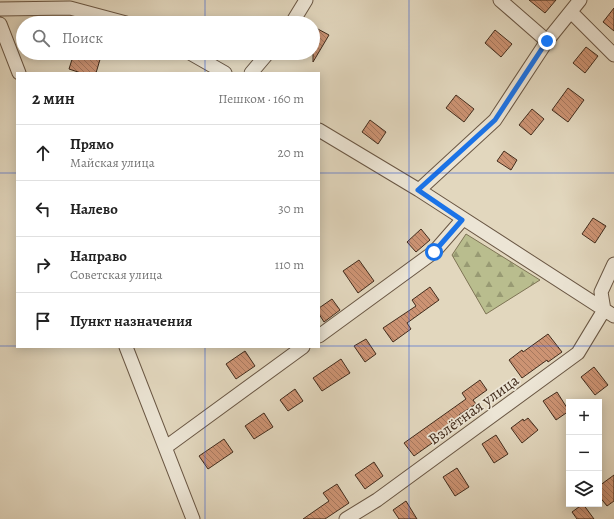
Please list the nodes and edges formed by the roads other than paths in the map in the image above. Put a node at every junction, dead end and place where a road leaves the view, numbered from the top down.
1 (306, 0) edge
2 (500, 0) edge
3 (580, 0) edge
4 (63, 4) edge
5 (0, 9) edge
6 (571, 12) junction
7 (100, 16) edge
8 (296, 16) edge
9 (0, 24) edge
10 (547, 41) junction
11 (614, 55) edge
12 (202, 60) edge
13 (262, 60) edge
14 (19, 72) edge
15 (223, 72) edge
16 (253, 72) edge
17 (320, 131) edge
18 (418, 190) junction
19 (462, 220) junction
20 (614, 264) edge
21 (609, 313) edge
22 (320, 335) edge
23 (126, 348) edge
24 (302, 348) edge
25 (166, 447) junction
26 (194, 519) edge
27 (346, 519) edge

1 - 8 street
2 - 10 street
3 - 6 street
4 - 5 street
4 - 7 street
6 - 10 street
6 - 11 street
9 - 14 street
10 - 18 street
12 - 15 street
13 - 16 street
17 - 18 street
18 - 19 street
19 - 21 street
19 - 22 street
20 - 21 street
21 - 27 street, Взлётная улица
23 - 25 street
24 - 25 street
25 - 26 street

